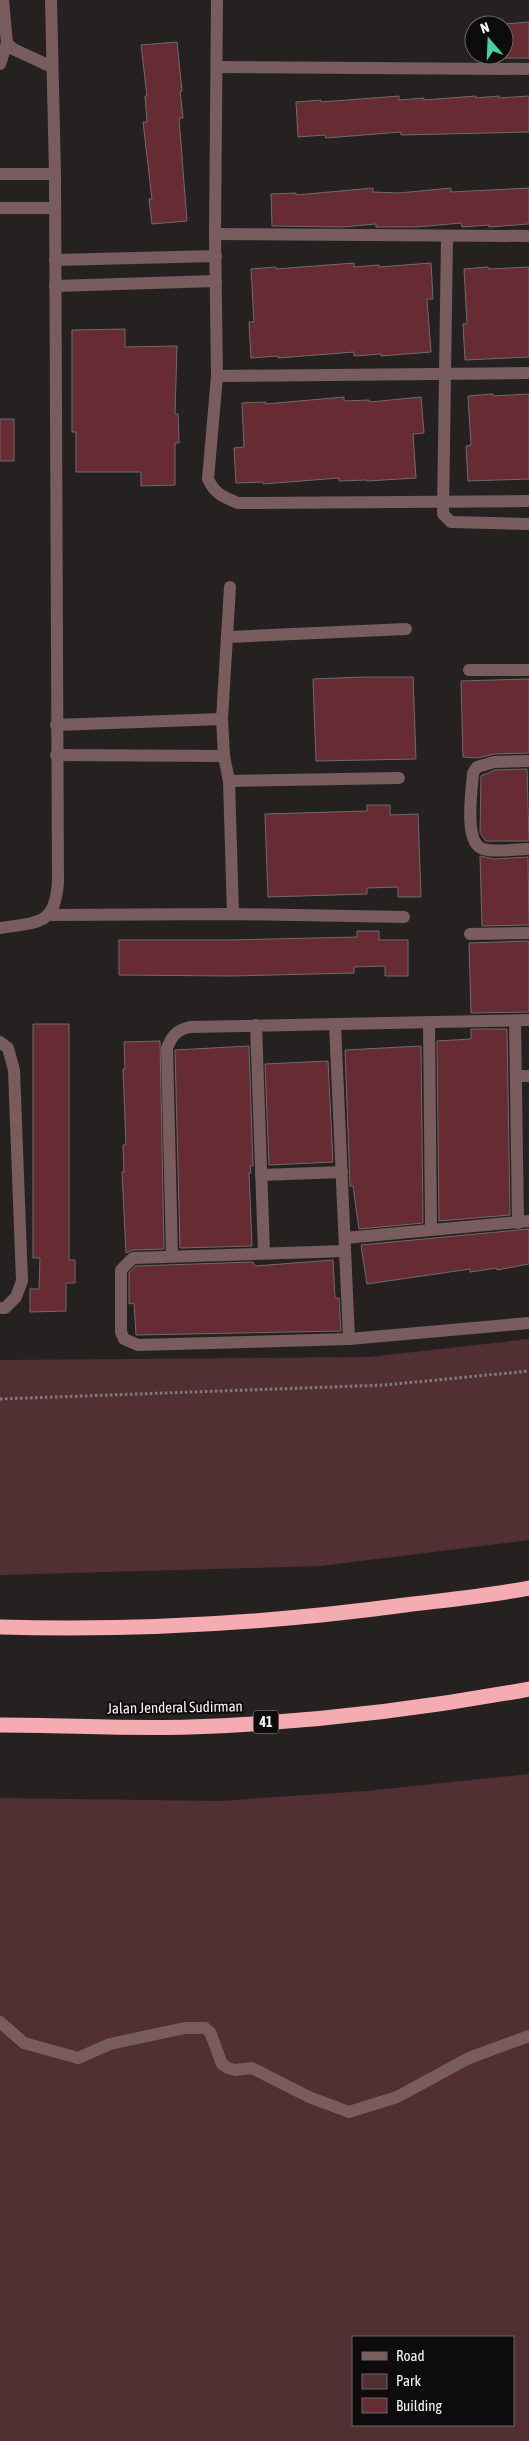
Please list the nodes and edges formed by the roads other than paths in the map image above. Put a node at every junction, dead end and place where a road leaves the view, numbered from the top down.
1 (3, 0) edge
2 (51, 0) edge
3 (217, 0) edge
4 (7, 43) junction
5 (0, 64) edge
6 (52, 67) junction
7 (217, 67) junction
8 (529, 69) edge
9 (0, 174) edge
10 (55, 174) junction
11 (0, 208) edge
12 (54, 208) junction
13 (215, 234) junction
14 (529, 236) edge
15 (447, 237) junction
16 (216, 256) junction
17 (55, 260) junction
18 (216, 281) junction
19 (55, 286) junction
20 (529, 373) edge
21 (444, 374) junction
22 (217, 376) junction
23 (442, 501) junction
24 (529, 501) edge
25 (529, 524) edge
26 (230, 587) dead end
27 (406, 628) dead end
28 (228, 637) junction
29 (469, 670) dead end
30 (529, 670) edge
31 (222, 720) junction
32 (56, 725) junction
33 (56, 755) junction
34 (224, 756) junction
35 (529, 761) edge
36 (399, 778) dead end
37 (228, 782) junction
38 (529, 849) edge
39 (232, 914) junction
40 (48, 915) junction
41 (404, 917) dead end
42 (0, 928) edge
43 (529, 932) edge
44 (470, 934) dead end
45 (529, 1020) edge
46 (516, 1021) junction
47 (429, 1022) junction
48 (335, 1024) junction
49 (256, 1025) junction
50 (0, 1042) edge
51 (523, 1076) edge
52 (342, 1172) junction
53 (261, 1175) junction
54 (523, 1222) edge
55 (431, 1229) junction
56 (345, 1244) junction
57 (264, 1253) junction
58 (172, 1256) junction
59 (0, 1308) edge
60 (529, 1323) edge
61 (349, 1339) junction
62 (529, 1588) edge
63 (0, 1627) edge
64 (529, 1689) edge
65 (0, 1725) edge
66 (0, 2022) edge
67 (529, 2036) edge

1 - 4 street
2 - 6 street
3 - 7 street
4 - 5 street
4 - 6 street
6 - 10 street
7 - 8 street
7 - 13 street
9 - 10 street
10 - 12 street
11 - 12 street
12 - 17 street
13 - 15 street
13 - 16 street
14 - 15 street
15 - 21 street
16 - 17 street
16 - 18 street
17 - 19 street
18 - 19 street
18 - 22 street
19 - 32 street
20 - 21 street
21 - 22 street
21 - 23 street
22 - 23 street
23 - 24 street
23 - 25 street
26 - 28 street
27 - 28 street
28 - 31 street
29 - 30 street
31 - 32 street
31 - 34 street
32 - 33 street
33 - 34 street
33 - 40 street
34 - 37 street
35 - 38 street
36 - 37 street
37 - 39 street
39 - 40 street
39 - 41 street
40 - 42 street
43 - 44 street
45 - 46 street
46 - 47 street
46 - 51 street
47 - 48 street
47 - 55 street
48 - 49 street
48 - 52 street
49 - 53 street
49 - 58 street
50 - 59 street
51 - 54 street
52 - 53 street
52 - 56 street
53 - 57 street
54 - 55 street
55 - 56 street
56 - 57 street
56 - 61 street
57 - 58 street
58 - 61 street
60 - 61 street
62 - 63 highway
64 - 65 highway, Jalan Jenderal Sudirman / 41
66 - 67 street

